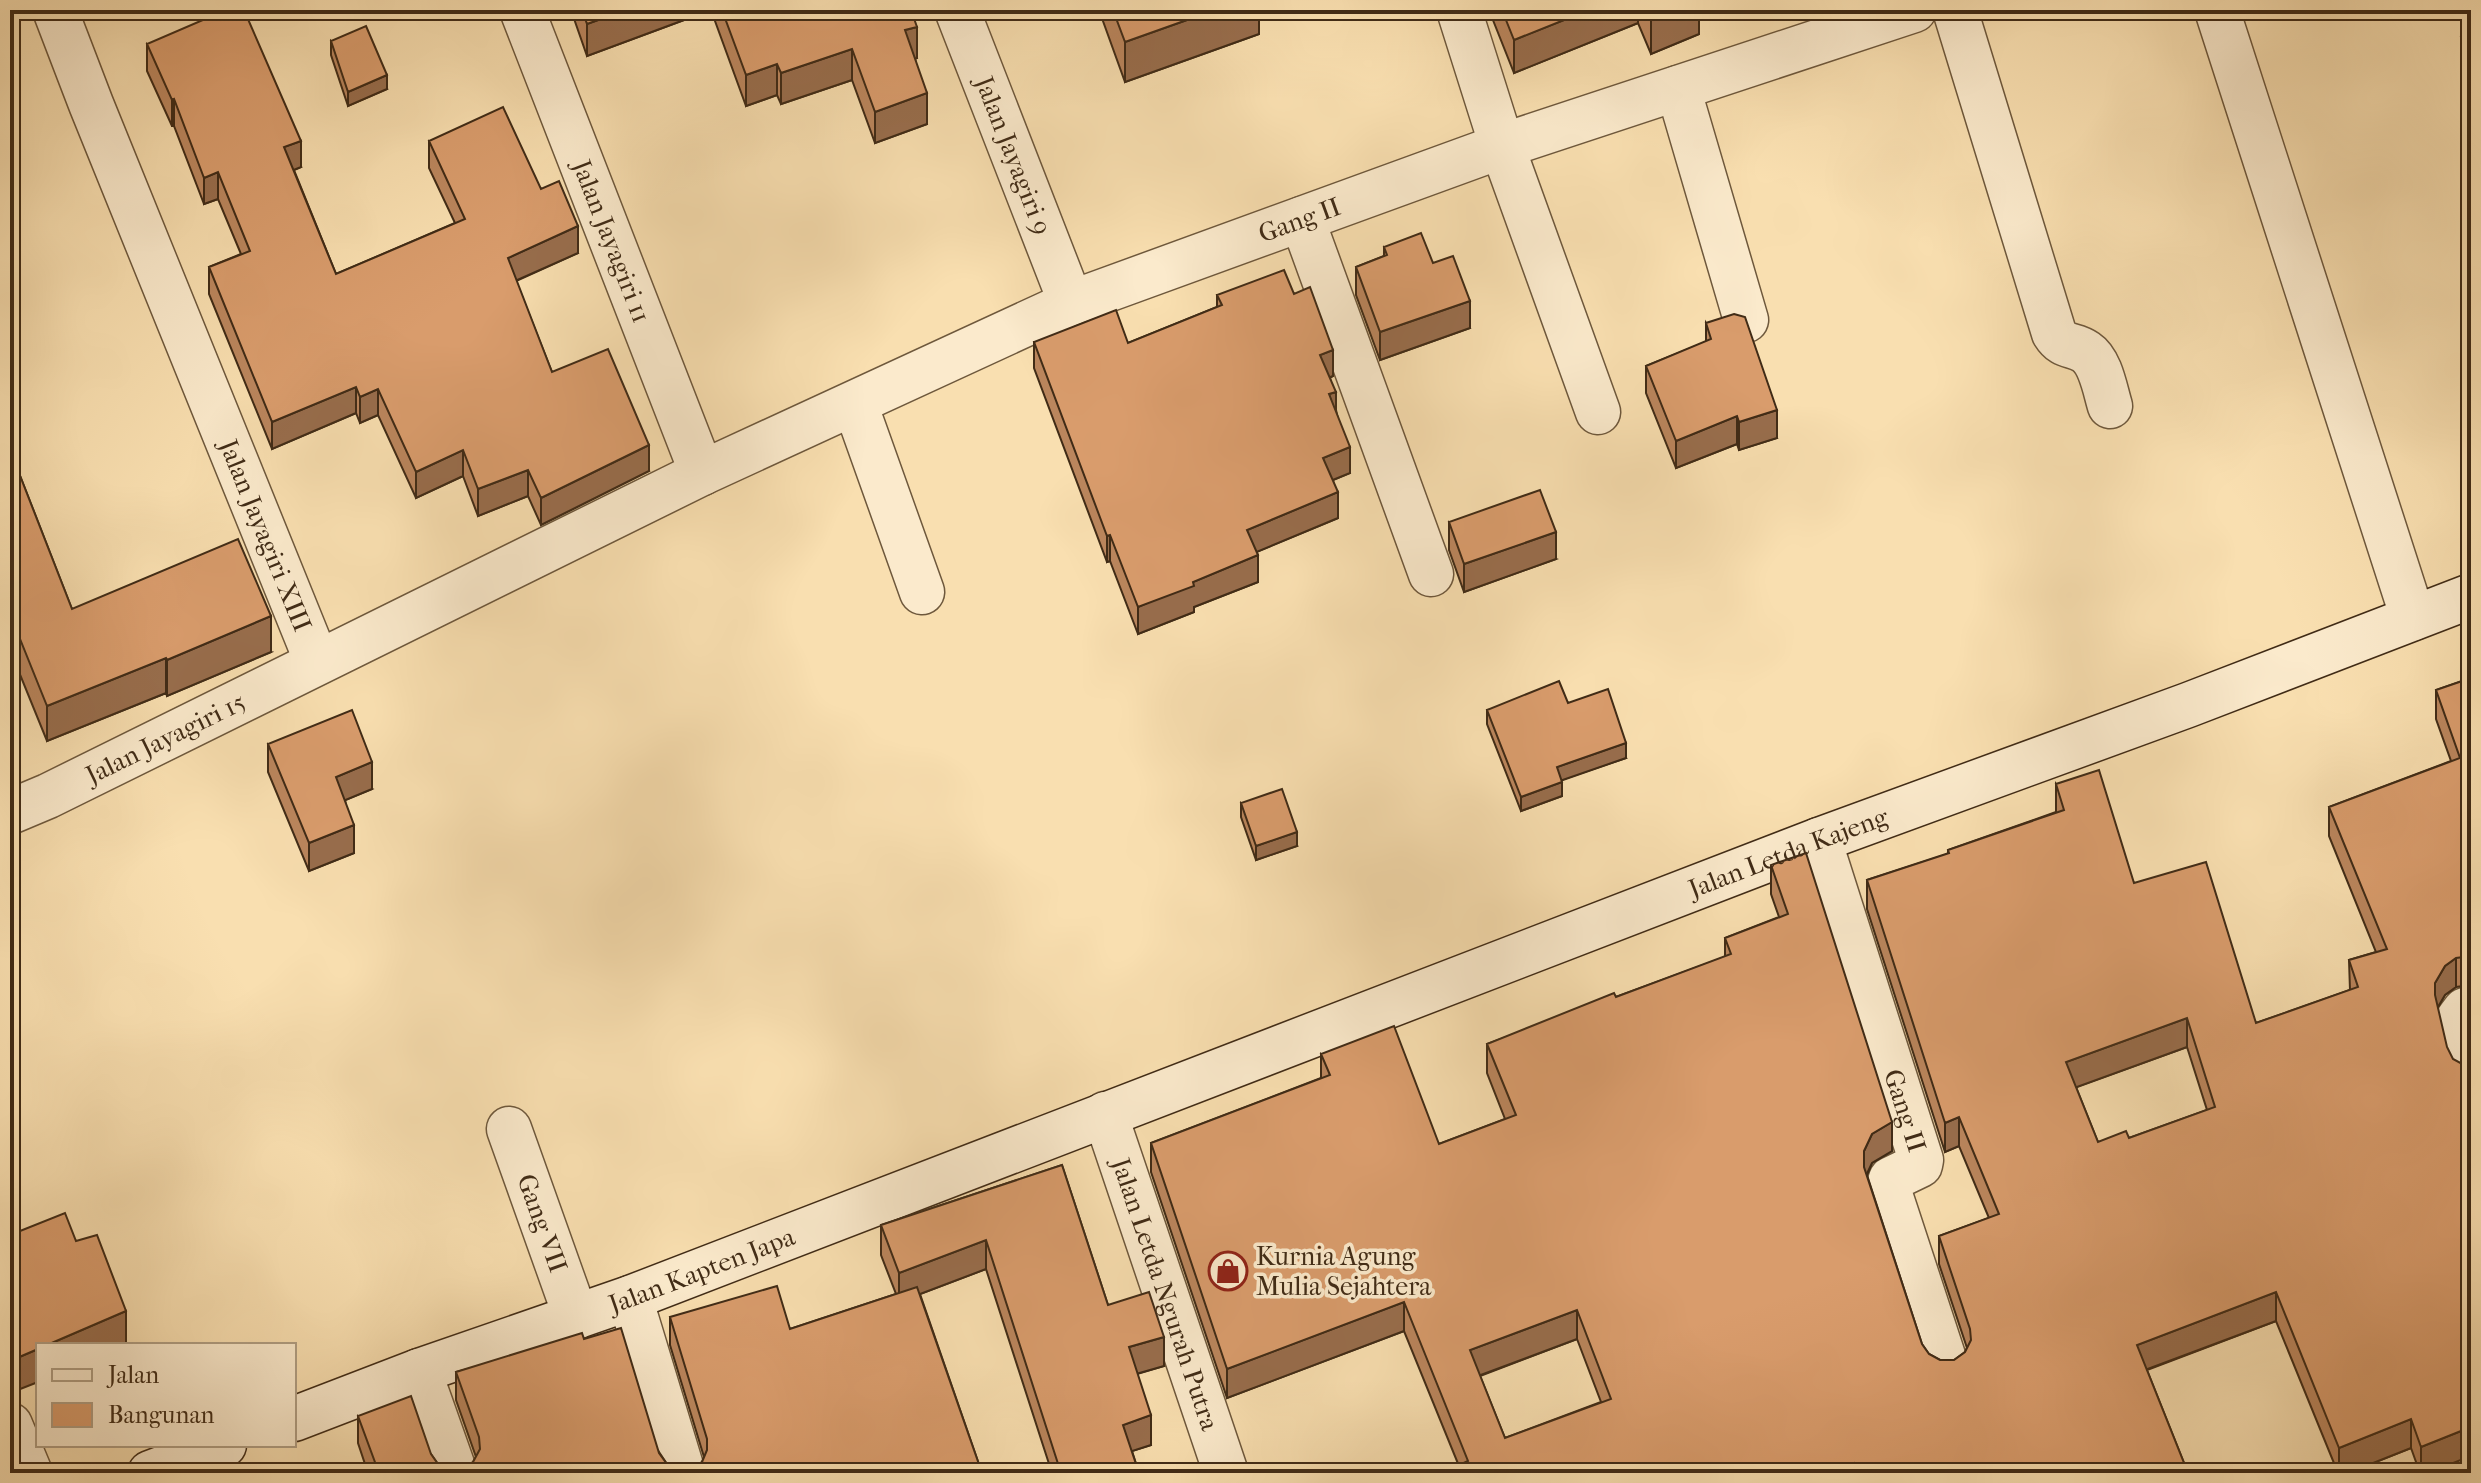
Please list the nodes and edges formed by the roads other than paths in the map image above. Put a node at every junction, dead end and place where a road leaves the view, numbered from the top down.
1 (55, 10) edge
2 (522, 10) edge
3 (957, 10) edge
4 (1459, 10) edge
5 (1914, 10) edge
6 (1955, 10) edge
7 (2217, 10) edge
8 (1678, 88) junction
9 (1502, 146) junction
10 (1302, 219) junction
11 (1071, 303) junction
12 (1746, 320) edge
13 (855, 404) junction
14 (2110, 406) dead end
15 (1598, 412) dead end
16 (702, 473) junction
17 (1431, 574) dead end
18 (922, 592) dead end
19 (2471, 596) edge
20 (2413, 618) junction
21 (317, 662) junction
22 (10, 812) edge
23 (1819, 840) junction
24 (2471, 1008) edge
25 (2471, 1070) edge
26 (1105, 1114) junction
27 (509, 1129) dead end
28 (630, 1298) junction
29 (576, 1317) junction
30 (1946, 1365) edge
31 (419, 1371) junction
32 (296, 1418) edge
33 (10, 1425) edge
34 (219, 1447) edge
35 (30, 1473) edge
36 (150, 1473) edge
37 (455, 1473) edge
38 (683, 1473) edge
39 (1226, 1473) edge

1 - 21 street, Jalan Jayagiri XIII
2 - 16 street, Jalan Jayagiri 11
3 - 11 street, Jalan Jayagiri 9
4 - 9 street
5 - 8 street, Gang II
6 - 14 street
7 - 20 street
8 - 9 street, Gang II
8 - 12 street
9 - 10 street, Gang II
9 - 15 street
10 - 11 street, Gang II
10 - 17 street
11 - 13 street, Gang II
13 - 16 street, Gang II
13 - 18 street
16 - 21 street, Jalan Jayagiri XIII
19 - 20 street, Jalan Letda Kajeng
20 - 23 street, Jalan Letda Kajeng
21 - 22 street, Jalan Jayagiri 15
23 - 26 street, Jalan Letda Kajeng
23 - 30 street, Gang II
24 - 25 street
26 - 28 street, Jalan Kapten Japa
26 - 39 street, Jalan Letda Ngurah Putra
27 - 29 street, Gang VII
28 - 29 street, Jalan Kapten Japa
28 - 38 street
29 - 31 street, Jalan Kapten Japa
31 - 32 street, Jalan Kapten Japa
31 - 37 street
33 - 35 street
34 - 36 street

